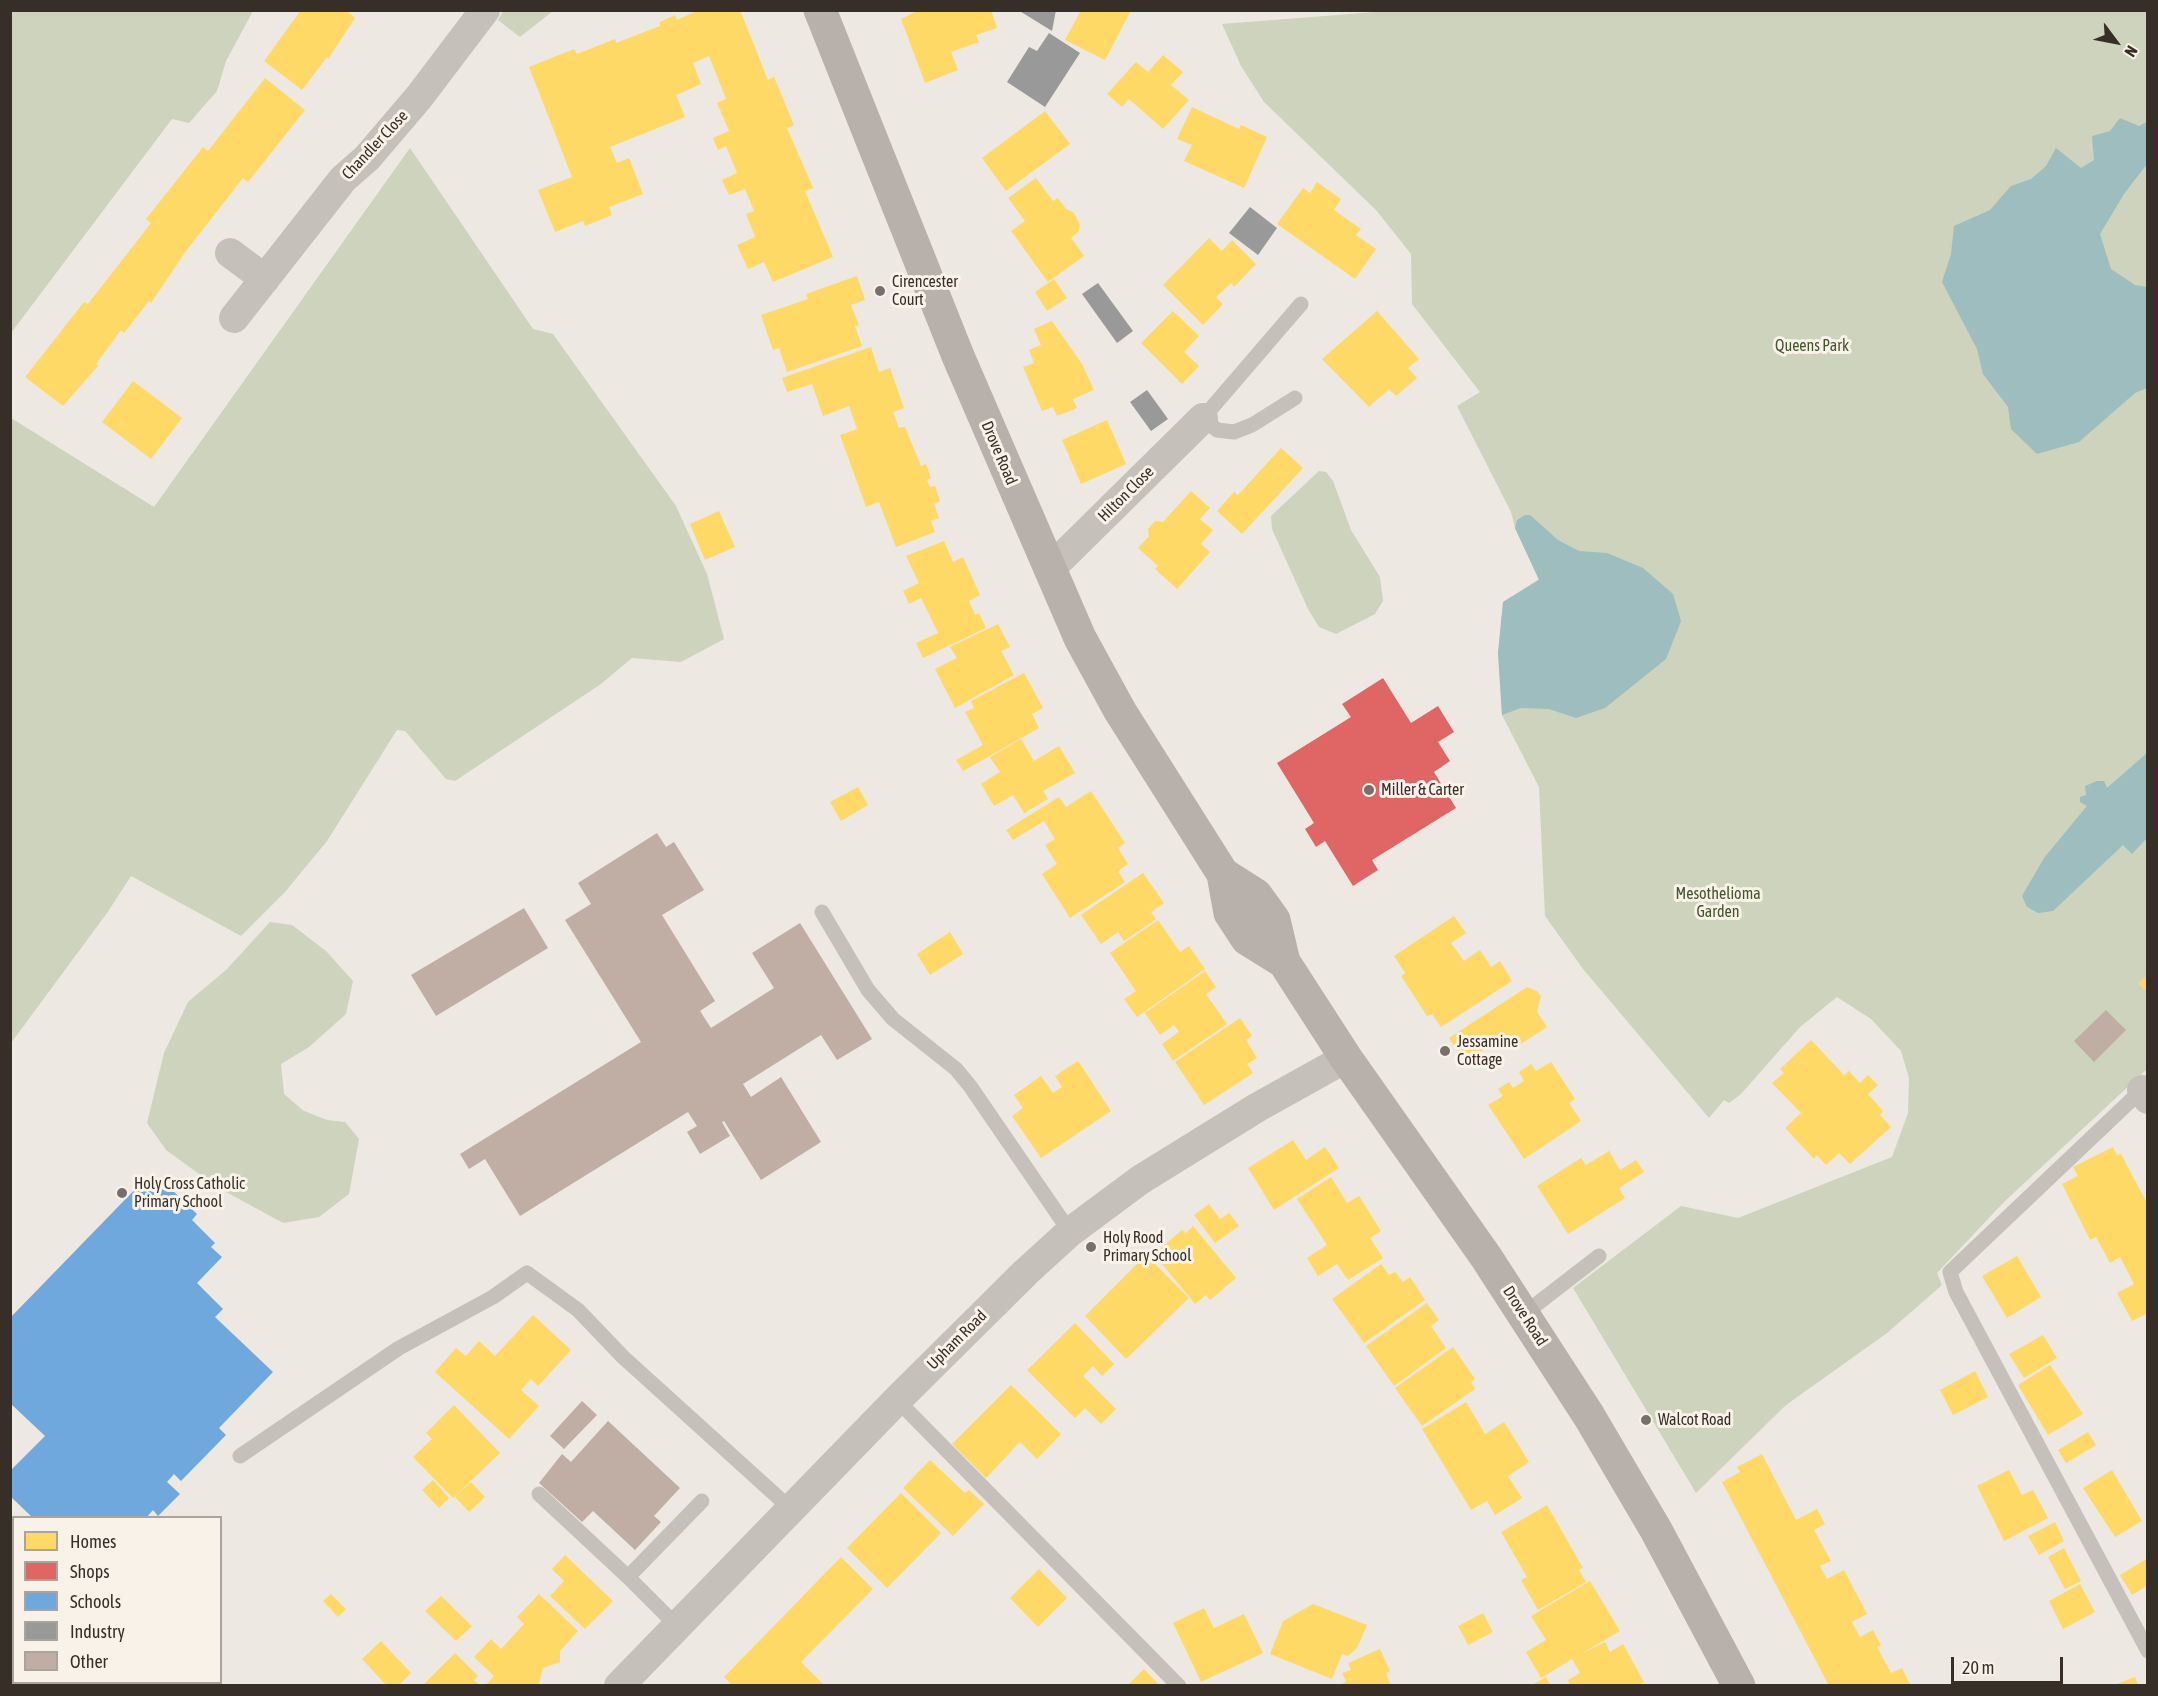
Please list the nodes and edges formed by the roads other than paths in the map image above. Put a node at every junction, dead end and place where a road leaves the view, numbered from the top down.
1 (485, 10) edge
2 (820, 10) edge
3 (230, 253) dead end
4 (264, 279) junction
5 (1301, 304) dead end
6 (234, 318) dead end
7 (1295, 398) dead end
8 (1203, 418) junction
9 (1049, 570) junction
10 (822, 912) dead end
11 (1346, 1058) junction
12 (2146, 1091) edge
13 (1070, 1232) junction
14 (1599, 1256) dead end
15 (1524, 1314) junction
16 (897, 1400) junction
17 (240, 1456) dead end
18 (539, 1494) dead end
19 (702, 1501) dead end
20 (791, 1509) junction
21 (628, 1577) junction
22 (677, 1626) junction
23 (2148, 1651) edge
24 (619, 1686) edge
25 (1179, 1686) edge
26 (1739, 1686) edge

1 - 4 street, Chandler Close
2 - 9 main road, Drove Road
3 - 4 street
4 - 6 street, Chandler Close
5 - 8 lane, Hilton Close
7 - 8 lane
8 - 9 street, Hilton Close
9 - 11 main road, Drove Road
10 - 13 lane
11 - 13 street, Upham Road
11 - 15 main road, Drove Road
12 - 23 lane
13 - 16 street, Upham Road
14 - 15 lane
15 - 26 main road, Drove Road
16 - 20 street, Upham Road
16 - 25 lane
17 - 20 lane
18 - 21 lane
19 - 21 lane
20 - 22 street, Upham Road
21 - 22 lane
22 - 24 street, Upham Road

